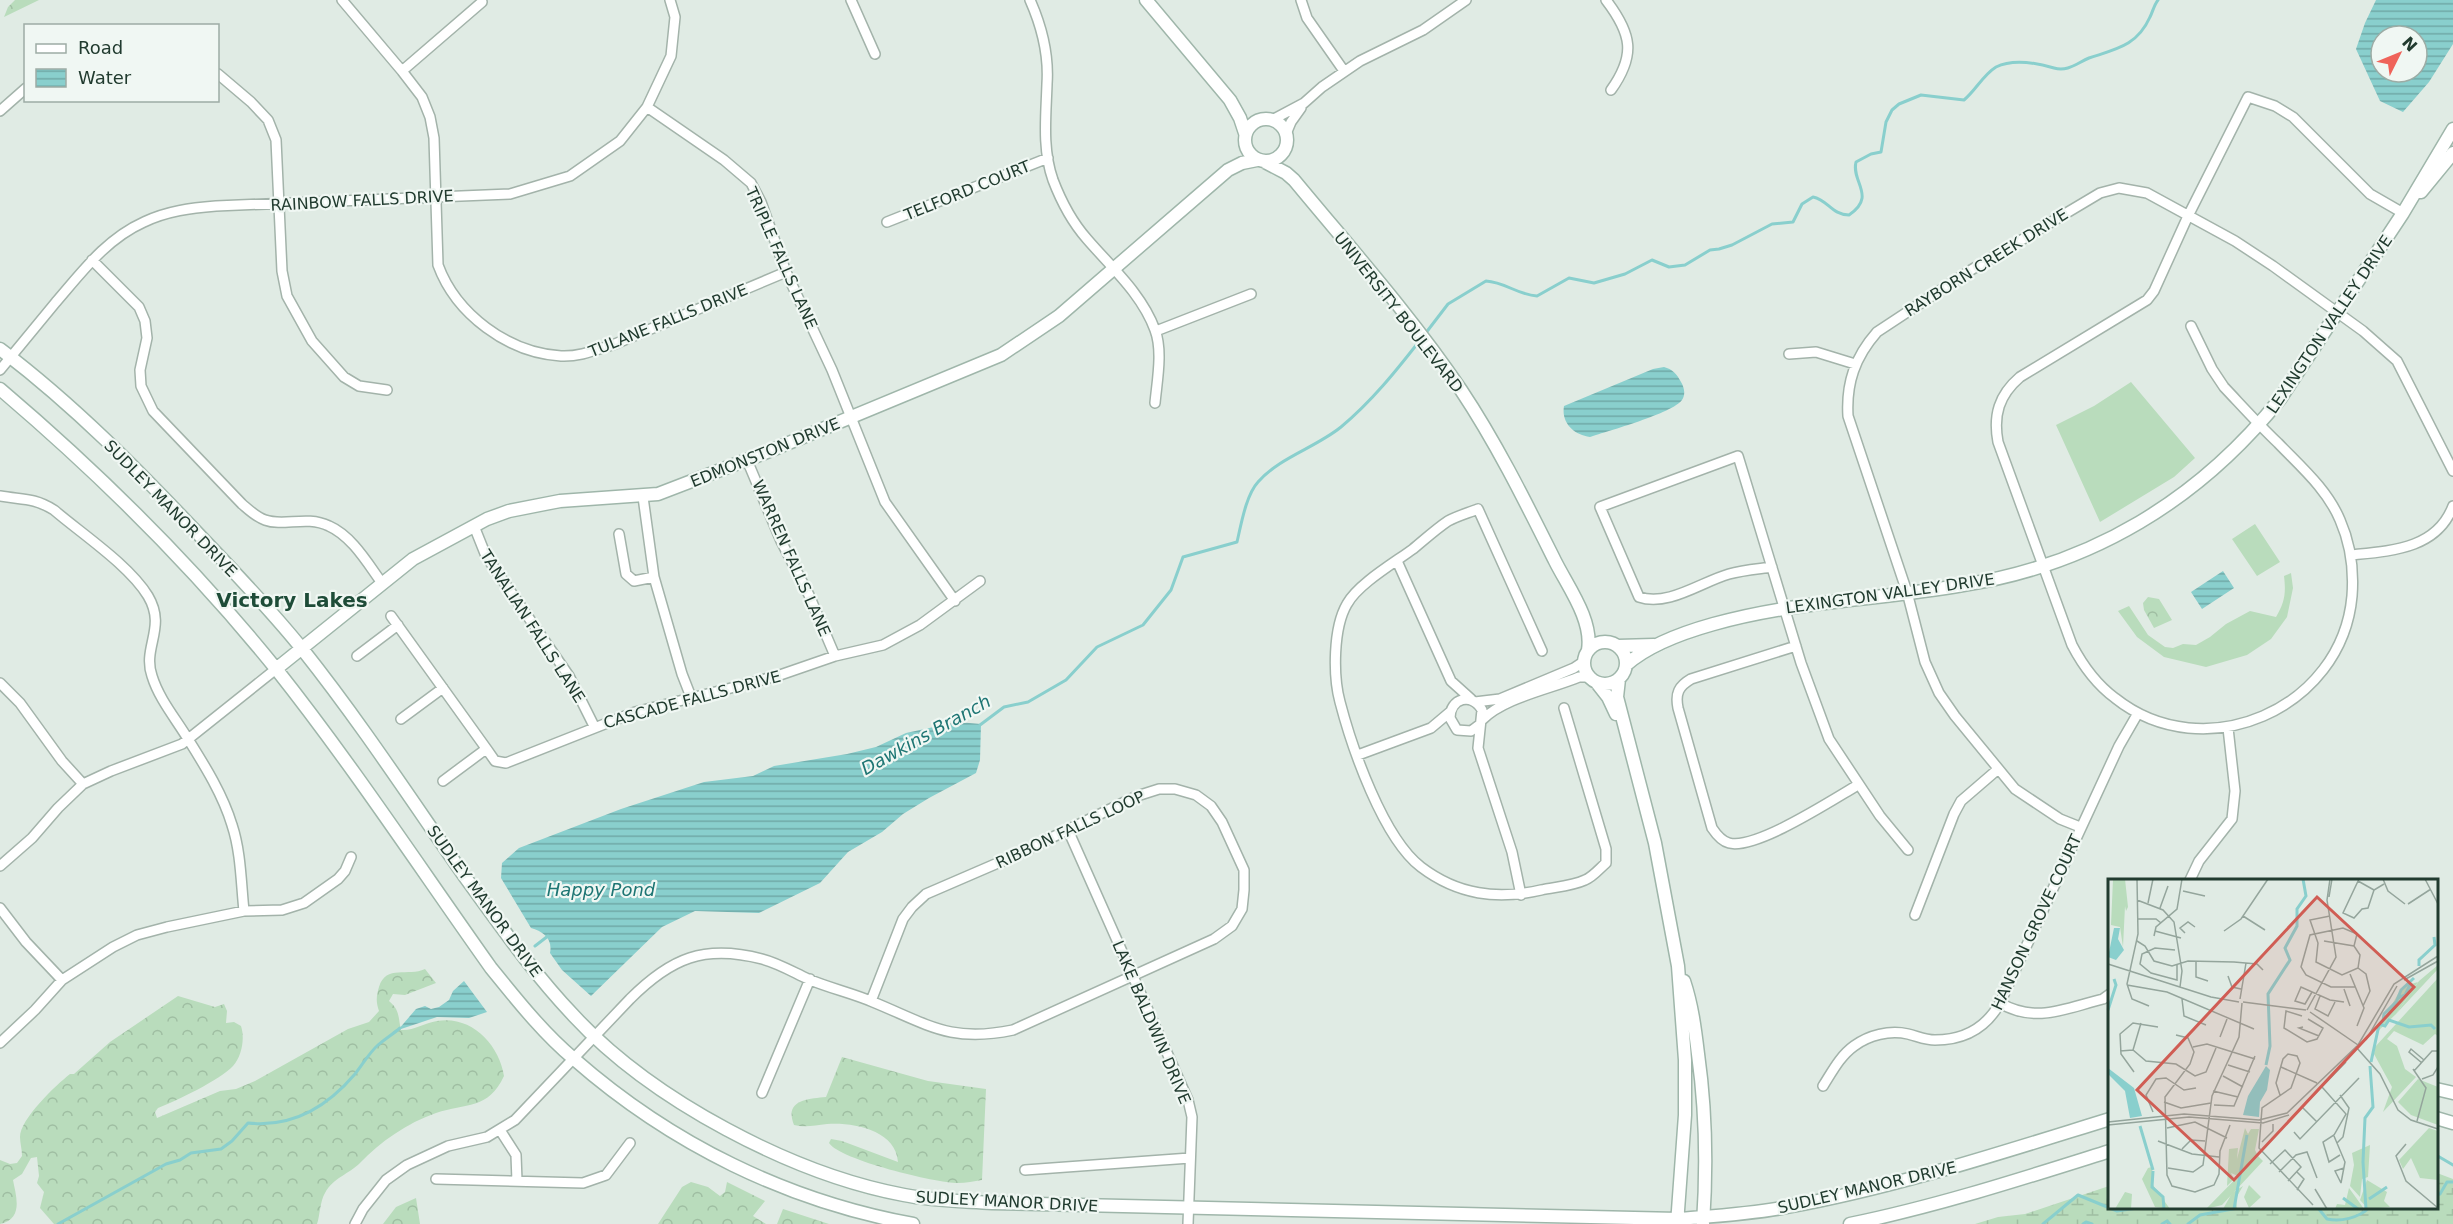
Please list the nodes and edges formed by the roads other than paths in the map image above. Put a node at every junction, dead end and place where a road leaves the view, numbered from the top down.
1 (342, 0) edge
2 (670, 0) edge
3 (851, 0) edge
4 (1030, 0) edge
5 (1146, 0) edge
6 (1301, 0) edge
7 (1466, 0) edge
8 (1606, 0) edge
9 (482, 2) dead end
10 (875, 54) dead end
11 (402, 71) junction
12 (1344, 71) junction
13 (219, 75) edge
14 (24, 90) edge
15 (1611, 90) dead end
16 (1230, 100) junction
17 (1304, 104) junction
18 (647, 107) junction
19 (0, 111) edge
20 (1267, 119) junction
21 (2453, 129) edge
22 (1286, 134) junction
23 (1245, 138) junction
24 (1285, 151) junction
25 (2453, 153) edge
26 (1048, 158) junction
27 (1261, 161) junction
28 (1228, 170) junction
29 (1294, 180) junction
30 (436, 196) junction
31 (279, 205) junction
32 (2403, 213) junction
33 (2188, 216) junction
34 (887, 222) dead end
35 (92, 260) junction
36 (1114, 267) junction
37 (786, 272) junction
38 (1251, 294) dead end
39 (2339, 313) junction
40 (2191, 326) dead end
41 (1156, 332) junction
42 (0, 349) edge
43 (1789, 354) dead end
44 (11, 357) junction
45 (1855, 364) junction
46 (0, 370) edge
47 (0, 389) edge
48 (387, 390) dead end
49 (1155, 403) dead end
50 (850, 417) junction
51 (2259, 425) junction
52 (747, 460) junction
53 (2453, 471) edge
54 (0, 496) edge
55 (643, 496) junction
56 (2453, 506) edge
57 (474, 526) junction
58 (619, 534) dead end
59 (2351, 555) junction
60 (1397, 561) junction
61 (2043, 566) junction
62 (1772, 567) junction
63 (654, 577) junction
64 (980, 581) dead end
65 (382, 584) junction
66 (1907, 592) junction
67 (955, 601) junction
68 (1579, 608) junction
69 (1784, 608) junction
70 (391, 616) dead end
71 (398, 625) junction
72 (1613, 644) junction
73 (1656, 645) junction
74 (1796, 646) junction
75 (302, 648) junction
76 (1588, 650) junction
77 (1542, 651) dead end
78 (357, 656) dead end
79 (835, 656) junction
80 (1583, 662) junction
81 (1626, 664) junction
82 (276, 669) junction
83 (1619, 679) junction
84 (1593, 680) junction
85 (1451, 681) junction
86 (0, 683) edge
87 (442, 688) junction
88 (691, 697) junction
89 (1473, 700) junction
90 (1564, 708) dead end
91 (1450, 710) junction
92 (2138, 712) junction
93 (401, 719) dead end
94 (1481, 723) junction
95 (594, 726) junction
96 (1431, 728) junction
97 (2228, 728) junction
98 (1460, 731) junction
99 (188, 739) junction
100 (1627, 740) junction
101 (1478, 748) junction
102 (486, 749) junction
103 (1358, 755) junction
104 (1997, 770) junction
105 (443, 781) dead end
106 (83, 784) junction
107 (1858, 785) junction
108 (2080, 827) junction
109 (1068, 830) junction
110 (1908, 850) dead end
111 (351, 856) dead end
112 (0, 866) edge
113 (2190, 879) edge
114 (1521, 895) junction
115 (0, 908) edge
116 (244, 911) junction
117 (1915, 915) dead end
118 (1678, 966) junction
119 (1132, 975) junction
120 (62, 980) junction
121 (810, 980) junction
122 (2108, 995) edge
123 (871, 1001) junction
124 (2000, 1003) junction
125 (594, 1036) junction
126 (0, 1043) edge
127 (573, 1059) junction
128 (1823, 1086) dead end
129 (2438, 1089) edge
130 (762, 1093) dead end
131 (2453, 1093) edge
132 (2108, 1119) edge
133 (2438, 1119) edge
134 (2453, 1123) edge
135 (500, 1130) junction
136 (630, 1143) dead end
137 (2108, 1151) edge
138 (1190, 1158) junction
139 (1024, 1170) dead end
140 (436, 1179) dead end
141 (517, 1181) junction
142 (1189, 1207) junction
143 (1704, 1221) edge
144 (1678, 1222) edge
145 (355, 1224) edge
146 (913, 1224) edge
147 (1188, 1224) edge
148 (1850, 1224) edge

1 - 11 street, TULANE FALLS DRIVE
2 - 18 street, RAINBOW FALLS DRIVE
3 - 10 street
4 - 26 street
5 - 16 street
6 - 12 street
7 - 12 street
8 - 15 street
9 - 11 street
11 - 30 street, TULANE FALLS DRIVE
12 - 17 street
13 - 31 street
14 - 19 street
16 - 20 street
16 - 23 street
17 - 20 street
17 - 22 street
18 - 30 street, RAINBOW FALLS DRIVE
18 - 37 street, TRIPLE FALLS LANE
20 - 22 street
20 - 23 street
21 - 32 street, LEXINGTON VALLEY DRIVE
22 - 24 street
23 - 27 street
23 - 28 street, EDMONSTON DRIVE
24 - 27 street
24 - 29 street, UNIVERSITY BOULEVARD
25 - 32 street, LEXINGTON VALLEY DRIVE
26 - 34 street, TELFORD COURT
26 - 36 street
27 - 28 street, EDMONSTON DRIVE
27 - 29 street, UNIVERSITY BOULEVARD
28 - 36 street, EDMONSTON DRIVE
29 - 68 street, UNIVERSITY BOULEVARD
30 - 31 street, RAINBOW FALLS DRIVE
30 - 37 street, TULANE FALLS DRIVE
31 - 35 street, RAINBOW FALLS DRIVE
31 - 48 street
32 - 33 street
32 - 39 street, LEXINGTON VALLEY DRIVE
33 - 39 street, RAYBORN CREEK DRIVE
33 - 45 street, RAYBORN CREEK DRIVE
33 - 61 street
35 - 44 street, RAINBOW FALLS DRIVE
35 - 65 street
36 - 41 street
36 - 50 street, EDMONSTON DRIVE
37 - 50 street, TRIPLE FALLS LANE
38 - 41 street
39 - 51 street, LEXINGTON VALLEY DRIVE
39 - 53 street, RAYBORN CREEK DRIVE
40 - 51 street
41 - 49 street
42 - 44 street, SUDLEY MANOR DRIVE
43 - 45 street
44 - 46 street, RAINBOW FALLS DRIVE
44 - 75 street, SUDLEY MANOR DRIVE
45 - 66 street, RAYBORN CREEK DRIVE
47 - 82 street, SUDLEY MANOR DRIVE
50 - 52 street, EDMONSTON DRIVE
50 - 67 street, TRIPLE FALLS LANE
51 - 59 street
51 - 61 street, LEXINGTON VALLEY DRIVE
52 - 55 street, EDMONSTON DRIVE
52 - 79 street, WARREN FALLS LANE
54 - 99 street
55 - 57 street, EDMONSTON DRIVE
55 - 63 street
56 - 59 street
57 - 65 street, EDMONSTON DRIVE
57 - 95 street, TANALIAN FALLS LANE
58 - 63 street
59 - 97 street
60 - 77 street
60 - 85 street
60 - 103 street
61 - 66 street, LEXINGTON VALLEY DRIVE
61 - 92 street
62 - 62 street
62 - 69 street
63 - 88 street
64 - 67 street, CASCADE FALLS DRIVE
65 - 75 street, EDMONSTON DRIVE
66 - 69 street, LEXINGTON VALLEY DRIVE
66 - 104 street, RAYBORN CREEK DRIVE
67 - 79 street, CASCADE FALLS DRIVE
68 - 72 street, UNIVERSITY BOULEVARD
68 - 76 street, UNIVERSITY BOULEVARD
69 - 73 street, LEXINGTON VALLEY DRIVE
69 - 74 street
70 - 71 street, CASCADE FALLS DRIVE
71 - 78 street
71 - 87 street, CASCADE FALLS DRIVE
72 - 73 street, LEXINGTON VALLEY DRIVE
72 - 76 street
72 - 81 street
73 - 81 street, LEXINGTON VALLEY DRIVE
74 - 107 street
74 - 107 street
75 - 82 street, EDMONSTON DRIVE
75 - 125 street, SUDLEY MANOR DRIVE
76 - 80 street
79 - 88 street, CASCADE FALLS DRIVE
80 - 84 street
80 - 89 street
81 - 83 street
82 - 99 street
82 - 127 street, SUDLEY MANOR DRIVE
83 - 84 street
83 - 100 street
84 - 94 street
84 - 100 street
85 - 89 street
85 - 91 street
86 - 106 street
87 - 93 street
87 - 102 street, CASCADE FALLS DRIVE
88 - 95 street, CASCADE FALLS DRIVE
89 - 91 street
89 - 94 street
90 - 114 street
91 - 96 street
91 - 98 street
92 - 97 street
92 - 108 street, HANSON GROVE COURT
94 - 98 street
94 - 101 street
95 - 102 street, CASCADE FALLS DRIVE
96 - 98 street
96 - 103 street
97 - 113 street
98 - 101 street
99 - 106 street
99 - 116 street
100 - 118 street
101 - 114 street
102 - 105 street
103 - 114 street
104 - 108 street, RAYBORN CREEK DRIVE
104 - 117 street
106 - 112 street
107 - 110 street
108 - 124 street, HANSON GROVE COURT
109 - 119 street, LAKE BALDWIN DRIVE
109 - 119 street, RIBBON FALLS LOOP
109 - 123 street, RIBBON FALLS LOOP
111 - 116 street
115 - 120 street
116 - 120 street
118 - 143 street
118 - 144 street
119 - 123 street, RIBBON FALLS LOOP
119 - 138 street, LAKE BALDWIN DRIVE
120 - 126 street
121 - 123 street, RIBBON FALLS LOOP
121 - 125 street, RIBBON FALLS LOOP
121 - 130 street
122 - 124 street
124 - 128 street, HANSON GROVE COURT
125 - 127 street, RIBBON FALLS LOOP
125 - 142 street, SUDLEY MANOR DRIVE
127 - 135 street, RIBBON FALLS LOOP
127 - 146 street, SUDLEY MANOR DRIVE
129 - 131 street
132 - 143 street, SUDLEY MANOR DRIVE
133 - 134 street
135 - 141 street
135 - 145 street, RIBBON FALLS LOOP
136 - 141 street
137 - 148 street, SUDLEY MANOR DRIVE
138 - 139 street
138 - 142 street, LAKE BALDWIN DRIVE
140 - 141 street
142 - 144 street, SUDLEY MANOR DRIVE
142 - 147 street, LAKE BALDWIN DRIVE
143 - 144 street, SUDLEY MANOR DRIVE

